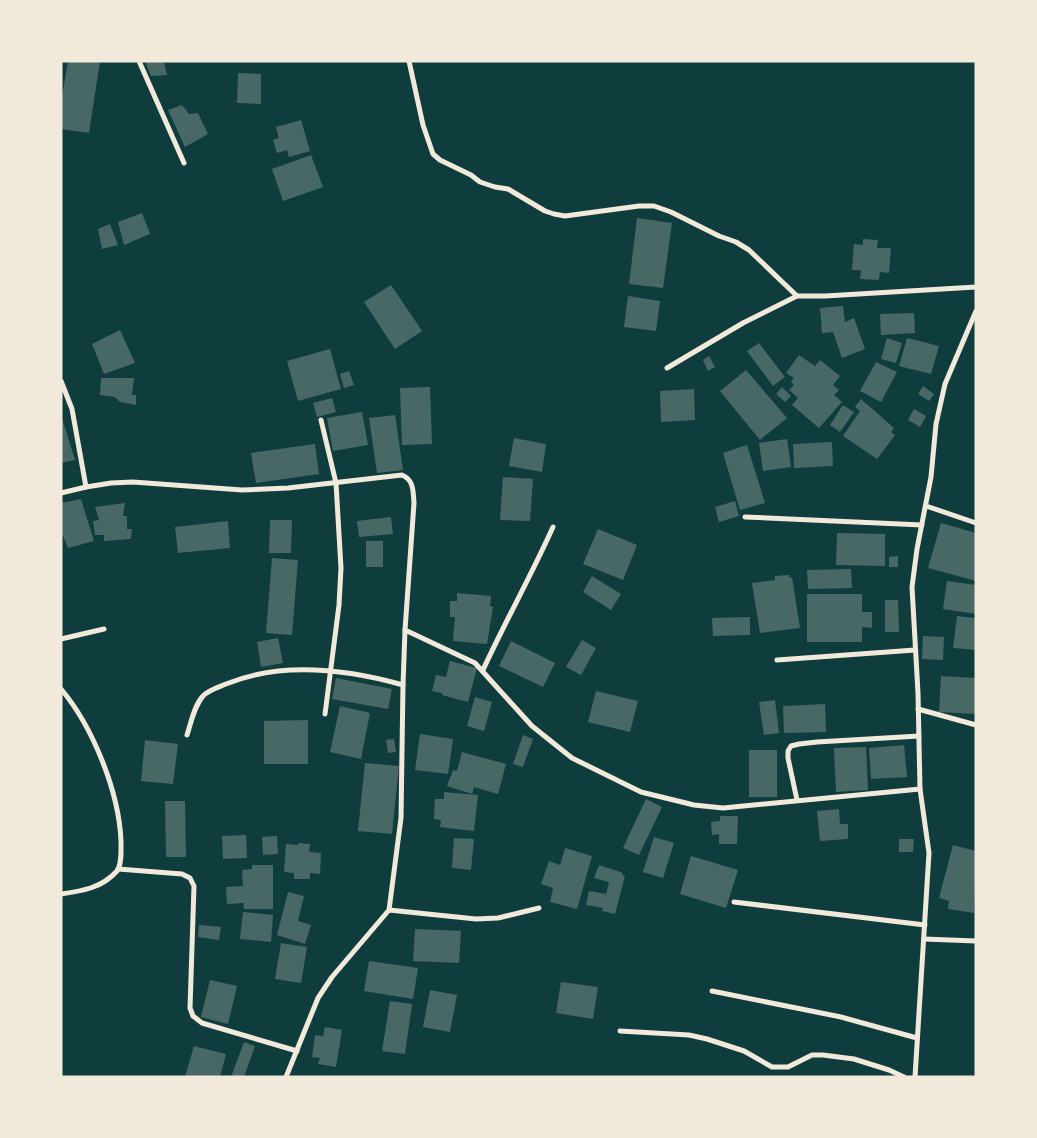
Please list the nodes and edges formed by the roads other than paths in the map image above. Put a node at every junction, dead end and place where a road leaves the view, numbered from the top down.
1 (139, 61) edge
2 (409, 61) edge
3 (184, 163) dead end
4 (976, 287) edge
5 (797, 296) junction
6 (976, 311) edge
7 (667, 368) dead end
8 (61, 381) edge
9 (321, 420) dead end
10 (336, 483) junction
11 (86, 487) junction
12 (61, 493) edge
13 (926, 506) junction
14 (745, 517) dead end
15 (976, 523) edge
16 (922, 525) junction
17 (553, 527) dead end
18 (104, 629) dead end
19 (405, 630) junction
20 (61, 639) edge
21 (916, 650) junction
22 (777, 660) dead end
23 (483, 670) junction
24 (330, 672) junction
25 (402, 685) junction
26 (61, 689) edge
27 (918, 709) junction
28 (325, 714) dead end
29 (976, 724) edge
30 (187, 735) dead end
31 (919, 736) junction
32 (920, 788) junction
33 (797, 800) junction
34 (118, 869) junction
35 (61, 894) edge
36 (734, 902) dead end
37 (539, 908) dead end
38 (389, 910) junction
39 (925, 925) junction
40 (924, 939) junction
41 (976, 941) edge
42 (712, 991) dead end
43 (620, 1031) dead end
44 (917, 1038) junction
45 (297, 1051) junction
46 (286, 1077) edge
47 (904, 1077) edge
48 (915, 1077) edge

1 - 3 street
2 - 5 street
4 - 5 street
5 - 7 street
6 - 13 street
8 - 11 street
9 - 10 street
10 - 11 street
10 - 19 street
10 - 24 street
11 - 12 street
13 - 15 street
13 - 16 street
14 - 16 street
16 - 21 street
17 - 23 street
18 - 20 street
19 - 23 street
19 - 25 street
21 - 22 street
21 - 27 street
23 - 33 street
24 - 25 street
24 - 28 street
24 - 30 street
25 - 38 street
26 - 34 street
27 - 29 street
27 - 31 street
31 - 32 street
31 - 33 street
32 - 33 street
32 - 39 street
34 - 35 street
34 - 45 street
36 - 39 street
37 - 38 street
38 - 45 street
39 - 40 street
40 - 41 street
40 - 44 street
42 - 44 street
43 - 47 street
44 - 48 street
45 - 46 street

